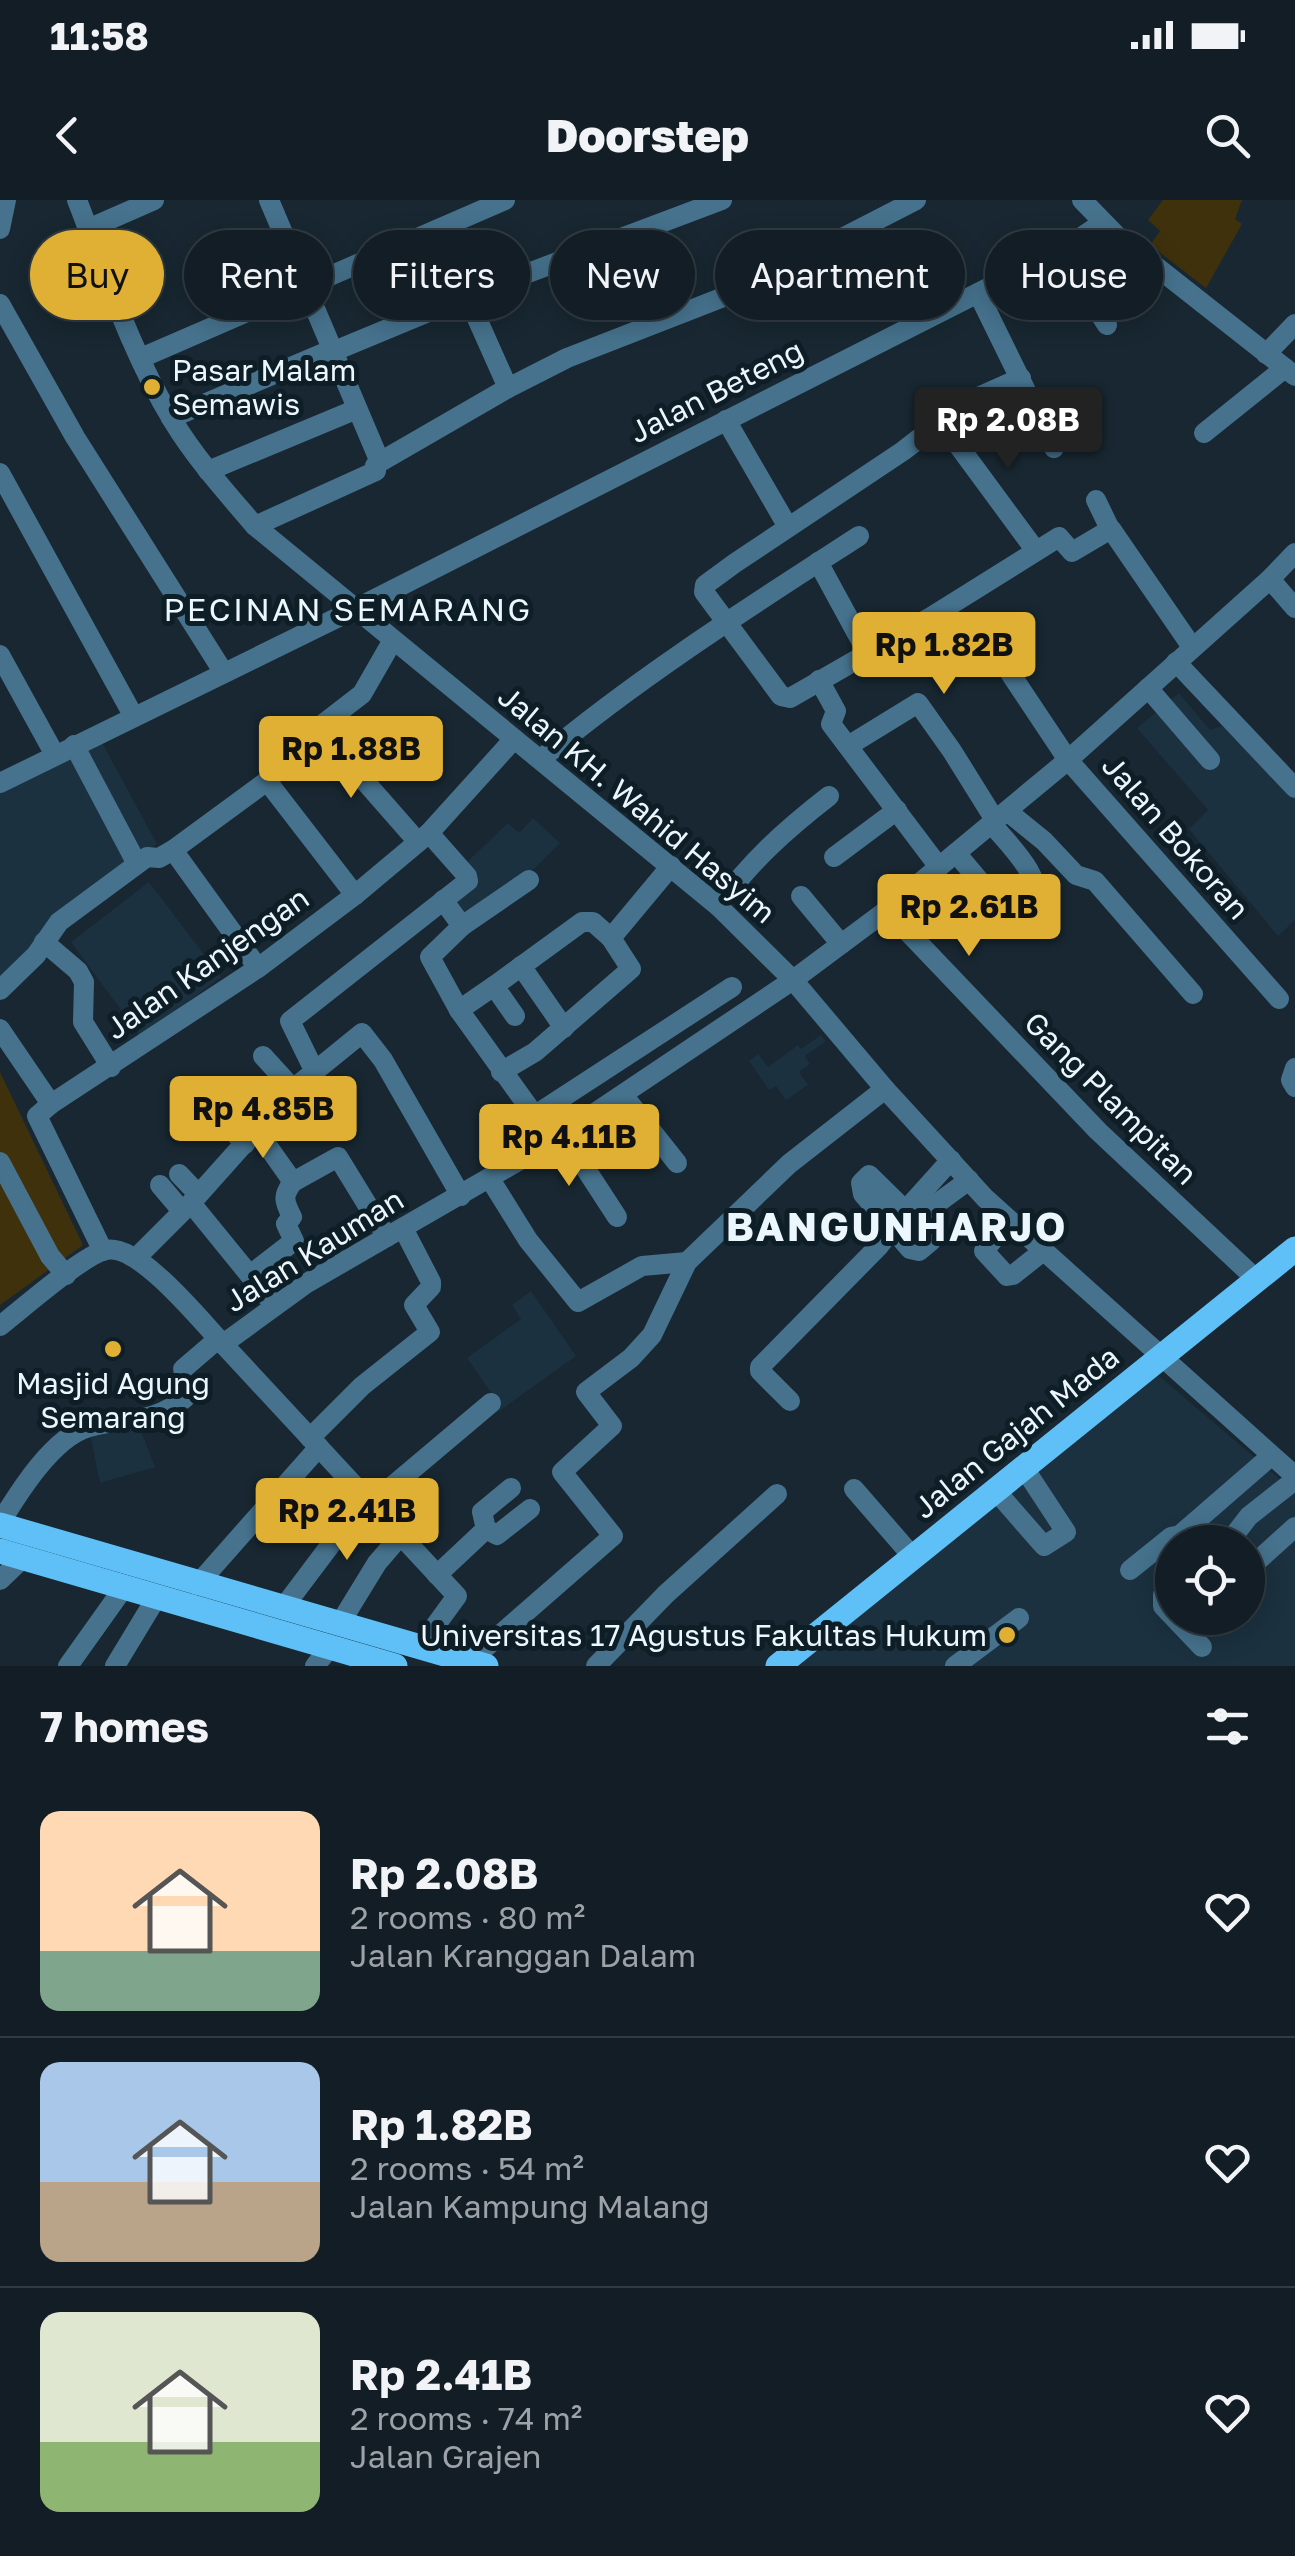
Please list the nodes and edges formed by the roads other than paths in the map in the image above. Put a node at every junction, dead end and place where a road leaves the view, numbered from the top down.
1 (6, 200) edge
2 (77, 200) edge
3 (154, 200) edge
4 (269, 200) edge
5 (505, 200) edge
6 (722, 200) edge
7 (916, 200) edge
8 (1082, 200) edge
9 (1102, 223) junction
10 (88, 228) junction
11 (0, 229) edge
12 (282, 230) edge
13 (1092, 230) edge
14 (530, 272) edge
15 (333, 275) edge
16 (985, 289) edge
17 (978, 293) junction
18 (0, 304) edge
19 (228, 320) edge
20 (320, 320) edge
21 (408, 320) edge
22 (478, 320) edge
23 (1104, 320) edge
24 (1295, 324) edge
25 (1107, 325) dead end
26 (332, 351) junction
27 (1266, 354) junction
28 (140, 358) junction
29 (1290, 372) edge
30 (1021, 378) junction
31 (508, 388) junction
32 (357, 409) junction
33 (171, 418) junction
34 (726, 420) junction
35 (941, 422) junction
36 (1204, 433) dead end
37 (1054, 448) dead end
38 (380, 462) junction
39 (208, 471) junction
40 (0, 473) edge
41 (1096, 500) dead end
42 (255, 526) junction
43 (788, 526) junction
44 (1110, 529) junction
45 (860, 536) dead end
46 (1036, 551) junction
47 (1295, 552) edge
48 (818, 562) junction
49 (1270, 579) junction
50 (391, 590) junction
51 (1295, 608) edge
52 (355, 609) junction
53 (728, 624) junction
54 (389, 637) junction
55 (1022, 640) dead end
56 (1192, 647) junction
57 (867, 652) junction
58 (0, 654) edge
59 (1176, 662) junction
60 (224, 673) junction
61 (820, 680) junction
62 (1148, 688) junction
63 (134, 717) junction
64 (318, 728) junction
65 (514, 739) junction
66 (848, 746) junction
67 (65, 750) junction
68 (541, 759) junction
69 (1068, 760) junction
70 (1210, 760) dead end
71 (267, 782) junction
72 (0, 784) edge
73 (1295, 788) edge
74 (829, 796) dead end
75 (897, 810) junction
76 (998, 818) junction
77 (424, 837) junction
78 (172, 850) junction
79 (834, 857) dead end
80 (948, 860) junction
81 (137, 864) junction
82 (671, 866) junction
83 (529, 880) dead end
84 (356, 894) junction
85 (801, 896) dead end
86 (442, 900) junction
87 (718, 906) junction
88 (886, 910) junction
89 (462, 926) junction
90 (611, 938) junction
91 (44, 942) junction
92 (841, 944) junction
93 (521, 966) junction
94 (258, 968) junction
95 (793, 980) junction
96 (494, 986) junction
97 (732, 986) dead end
98 (0, 988) edge
99 (1193, 994) dead end
100 (1279, 999) dead end
101 (460, 1010) junction
102 (515, 1016) dead end
103 (0, 1028) edge
104 (564, 1028) junction
105 (646, 1042) junction
106 (263, 1056) dead end
107 (111, 1066) junction
108 (662, 1068) junction
109 (1295, 1068) edge
110 (314, 1070) junction
111 (501, 1072) junction
112 (1295, 1087) edge
113 (293, 1089) junction
114 (885, 1090) junction
115 (195, 1091) dead end
116 (623, 1095) junction
117 (51, 1104) junction
118 (534, 1116) junction
119 (251, 1138) junction
120 (558, 1138) junction
121 (951, 1160) junction
122 (0, 1162) edge
123 (677, 1163) dead end
124 (179, 1174) dead end
125 (490, 1179) junction
126 (969, 1180) junction
127 (293, 1182) junction
128 (160, 1185) dead end
129 (461, 1196) junction
130 (190, 1203) junction
131 (616, 1218) dead end
132 (1009, 1220) junction
133 (900, 1224) junction
134 (395, 1232) junction
135 (1295, 1250) edge
136 (102, 1251) junction
137 (1042, 1252) junction
138 (136, 1258) junction
139 (686, 1262) junction
140 (66, 1274) junction
141 (250, 1274) junction
142 (1257, 1280) junction
143 (274, 1306) junction
144 (0, 1326) edge
145 (220, 1342) junction
146 (1164, 1355) junction
147 (182, 1369) dead end
148 (185, 1398) dead end
149 (790, 1401) dead end
150 (491, 1404) dead end
151 (314, 1443) junction
152 (1271, 1456) junction
153 (1024, 1468) junction
154 (1295, 1478) edge
155 (511, 1488) dead end
156 (854, 1489) dead end
157 (996, 1491) junction
158 (776, 1494) dead end
159 (370, 1502) junction
160 (530, 1509) dead end
161 (0, 1524) edge
162 (1242, 1525) edge
163 (1295, 1526) edge
164 (486, 1529) junction
165 (401, 1535) junction
166 (12, 1554) edge
167 (1265, 1554) edge
168 (913, 1557) junction
169 (1130, 1570) dead end
170 (438, 1576) junction
171 (0, 1580) edge
172 (197, 1585) junction
173 (125, 1586) junction
174 (158, 1595) junction
175 (283, 1608) junction
176 (1019, 1618) dead end
177 (1191, 1635) edge
178 (1202, 1647) dead end
179 (420, 1648) junction
180 (336, 1653) edge
181 (478, 1663) edge
182 (68, 1666) edge
183 (115, 1666) edge
184 (395, 1666) edge
185 (596, 1666) edge
186 (778, 1666) edge
187 (955, 1666) edge

1 - 11 street
2 - 10 street, Jalan KH. Wahid Hasyim
3 - 10 street
4 - 12 street
5 - 15 street
6 - 14 street
7 - 31 street
8 - 9 street
9 - 13 street, Jalan Beteng
9 - 27 street
10 - 28 street, Jalan KH. Wahid Hasyim
16 - 17 street, Jalan Beteng
17 - 30 street
17 - 34 street, Jalan Beteng
18 - 60 street
19 - 28 street
20 - 26 street
21 - 26 street
22 - 31 street
23 - 25 street
24 - 27 street
26 - 32 street
26 - 33 street
27 - 29 street
28 - 33 street, Jalan KH. Wahid Hasyim
29 - 36 street
30 - 35 street
30 - 37 street
31 - 38 street
32 - 38 street
32 - 39 street
33 - 39 street, Jalan KH. Wahid Hasyim
34 - 43 street
34 - 50 street, Jalan Beteng
35 - 43 street
35 - 46 street
38 - 42 street
39 - 42 street, Jalan KH. Wahid Hasyim
40 - 63 street
41 - 44 street
42 - 52 street, Jalan KH. Wahid Hasyim
43 - 53 street
44 - 46 street
44 - 56 street
45 - 48 street
46 - 57 street
47 - 49 street, Jalan Kauman
48 - 53 street
48 - 57 street
49 - 51 street
49 - 56 street, Jalan Kauman
50 - 52 street, Jalan Beteng
50 - 54 street
52 - 54 street, Jalan KH. Wahid Hasyim
52 - 60 street, Jalan Beteng
53 - 61 street
53 - 68 street
54 - 64 street
54 - 65 street, Jalan KH. Wahid Hasyim
55 - 69 street, Jalan Bokoran
56 - 59 street, Jalan Kauman
57 - 61 street
58 - 67 street
59 - 62 street, Jalan Kauman
59 - 73 street
60 - 63 street, Jalan Beteng
61 - 66 street
62 - 69 street, Jalan Kauman
62 - 70 street
63 - 67 street, Jalan Beteng
64 - 71 street
64 - 77 street
65 - 68 street, Jalan KH. Wahid Hasyim
65 - 77 street
66 - 75 street
66 - 76 street
67 - 72 street, Jalan Beteng
67 - 81 street
68 - 82 street, Jalan KH. Wahid Hasyim
69 - 76 street, Jalan Kauman
69 - 100 street, Jalan Bokoran
71 - 78 street
71 - 84 street, Jalan Kanjengan
74 - 87 street
75 - 79 street
75 - 80 street
76 - 80 street, Jalan Kauman
76 - 80 street
76 - 99 street
77 - 84 street
77 - 86 street
78 - 81 street
78 - 94 street
80 - 88 street, Jalan Kauman
81 - 91 street
82 - 87 street, Jalan KH. Wahid Hasyim
82 - 90 street
83 - 89 street
84 - 94 street, Jalan Kanjengan
85 - 92 street
86 - 89 street
86 - 110 street
87 - 95 street, Jalan KH. Wahid Hasyim
88 - 92 street, Jalan Kauman
88 - 142 street, Gang Plampitan
89 - 101 street
90 - 93 street
90 - 104 street
91 - 98 street
91 - 107 street
92 - 95 street, Jalan Kauman
93 - 96 street
93 - 104 street
94 - 107 street, Jalan Kanjengan
95 - 108 street, Jalan Kauman
95 - 114 street, Jalan KH. Wahid Hasyim
96 - 101 street
96 - 102 street
97 - 105 street
101 - 111 street
103 - 117 street
104 - 111 street
105 - 108 street
105 - 118 street
106 - 113 street
107 - 117 street, Jalan Kanjengan
108 - 116 street, Jalan Kauman
109 - 112 street
110 - 113 street
110 - 129 street
111 - 118 street
113 - 119 street
114 - 121 street, Jalan KH. Wahid Hasyim
114 - 139 street
115 - 119 street
116 - 120 street, Jalan Kauman
116 - 123 street
117 - 136 street
118 - 120 street
119 - 127 street
119 - 130 street
120 - 125 street, Jalan Kauman
120 - 131 street
121 - 126 street, Jalan KH. Wahid Hasyim
121 - 133 street
122 - 140 street
124 - 130 street
125 - 129 street, Jalan Kauman
125 - 139 street
126 - 132 street, Jalan KH. Wahid Hasyim
126 - 133 street
127 - 134 street
127 - 141 street
128 - 130 street
129 - 134 street, Jalan Kauman
130 - 138 street
130 - 141 street
132 - 137 street, Jalan KH. Wahid Hasyim
132 - 137 street
133 - 149 street
134 - 143 street, Jalan Kauman
134 - 151 street
135 - 142 main road, Jalan Gajah Mada
136 - 138 street
136 - 140 street
137 - 146 street, Jalan KH. Wahid Hasyim
138 - 145 street, Jalan Kauman
139 - 181 street
140 - 144 street
141 - 143 street
142 - 146 main road, Jalan Gajah Mada
143 - 145 street, Jalan Kauman
145 - 147 street
145 - 151 street
146 - 152 street, Jalan KH. Wahid Hasyim
146 - 153 main road, Jalan Gajah Mada
148 - 161 street
150 - 159 street
151 - 159 street
151 - 172 street
152 - 154 street, Jalan KH. Wahid Hasyim
152 - 169 street
153 - 157 main road, Jalan Gajah Mada
153 - 157 street
154 - 162 street
155 - 164 street
156 - 168 street
157 - 168 main road, Jalan Gajah Mada
158 - 185 street
159 - 165 street
159 - 175 street
160 - 164 street
161 - 172 main road
163 - 167 street
164 - 170 street
165 - 170 street
165 - 180 street
166 - 171 street
166 - 173 main road
168 - 186 main road, Jalan Gajah Mada
170 - 179 street
172 - 175 main road
173 - 174 main road
173 - 182 street
174 - 180 main road
174 - 183 street
175 - 180 main road
176 - 187 street
177 - 178 street
179 - 180 main road
179 - 181 main road
180 - 184 main road

